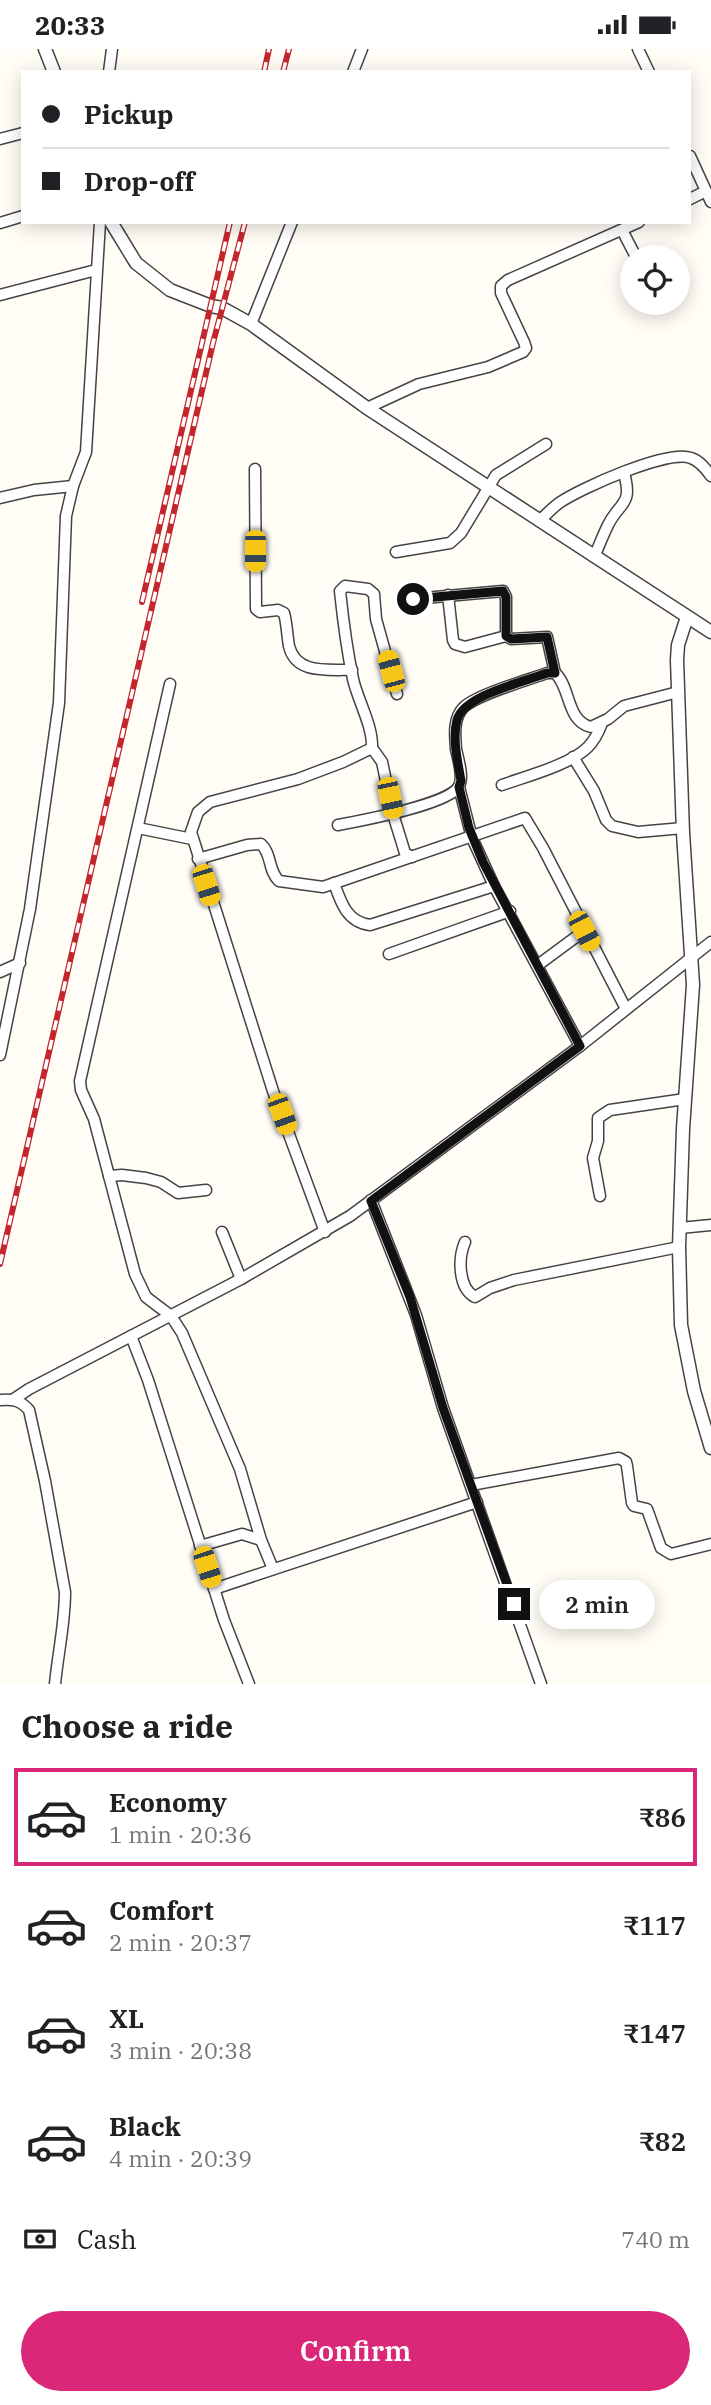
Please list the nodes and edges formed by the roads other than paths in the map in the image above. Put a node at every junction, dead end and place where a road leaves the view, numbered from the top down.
1 (45, 49) edge
2 (112, 49) edge
3 (362, 49) edge
4 (638, 49) edge
5 (53, 70) edge
6 (109, 70) edge
7 (354, 70) edge
8 (648, 70) edge
9 (21, 134) edge
10 (0, 139) edge
11 (691, 158) edge
12 (709, 197) edge
13 (691, 199) edge
14 (21, 217) edge
15 (0, 223) edge
16 (100, 224) edge
17 (112, 224) edge
18 (291, 224) edge
19 (635, 224) edge
20 (622, 230) junction
21 (630, 245) edge
22 (96, 270) junction
23 (0, 295) edge
24 (251, 324) junction
25 (367, 408) junction
26 (546, 444) dead end
27 (255, 469) dead end
28 (624, 473) junction
29 (711, 476) edge
30 (72, 486) junction
31 (487, 488) junction
32 (0, 498) edge
33 (539, 521) junction
34 (396, 552) dead end
35 (594, 557) junction
36 (448, 595) junction
37 (413, 599) dead end
38 (687, 617) junction
39 (711, 632) edge
40 (506, 636) junction
41 (352, 670) junction
42 (555, 673) junction
43 (170, 684) dead end
44 (678, 692) junction
45 (397, 694) dead end
46 (602, 723) junction
47 (372, 748) junction
48 (573, 757) junction
49 (502, 785) dead end
50 (459, 787) junction
51 (393, 814) junction
52 (338, 825) dead end
53 (138, 828) junction
54 (683, 828) junction
55 (472, 838) junction
56 (191, 839) junction
57 (412, 857) junction
58 (198, 859) junction
59 (334, 883) junction
60 (494, 885) junction
61 (510, 911) junction
62 (584, 931) junction
63 (711, 942) edge
64 (389, 954) dead end
65 (691, 958) junction
66 (20, 963) junction
67 (538, 965) junction
68 (0, 972) edge
69 (625, 1009) junction
70 (580, 1046) junction
71 (0, 1055) edge
72 (685, 1099) junction
73 (109, 1176) junction
74 (206, 1190) dead end
75 (600, 1196) dead end
76 (371, 1201) junction
77 (711, 1225) edge
78 (680, 1228) junction
79 (222, 1232) dead end
80 (325, 1232) junction
81 (465, 1242) dead end
82 (679, 1247) junction
83 (241, 1279) junction
84 (172, 1316) junction
85 (131, 1336) junction
86 (14, 1399) junction
87 (0, 1400) edge
88 (711, 1448) edge
89 (471, 1485) junction
90 (477, 1502) junction
91 (261, 1540) junction
92 (711, 1544) edge
93 (200, 1546) junction
94 (274, 1569) junction
95 (214, 1589) junction
96 (55, 1684) edge
97 (248, 1684) edge
98 (541, 1684) edge

1 - 5 street
2 - 6 street
3 - 7 street
4 - 8 street
9 - 10 street
11 - 12 street
12 - 13 street
14 - 15 street
16 - 22 street
17 - 24 street
18 - 24 street
19 - 20 street
20 - 21 street
20 - 25 street
22 - 23 street
22 - 30 street
24 - 25 street
25 - 31 street
26 - 31 street
27 - 41 street
28 - 29 street
28 - 33 street
28 - 35 street
30 - 32 street
30 - 66 street
31 - 33 street
31 - 34 street
33 - 35 street
35 - 38 street
36 - 37 street
36 - 40 street
36 - 40 street
38 - 39 street
38 - 44 street
40 - 42 street
41 - 45 street
41 - 47 street
42 - 46 street
42 - 50 street
43 - 53 street
44 - 46 street
44 - 54 street
46 - 48 street
47 - 51 street
47 - 56 street
48 - 49 street
48 - 54 street
50 - 51 street
50 - 55 street
51 - 52 street
51 - 57 street
53 - 56 street
53 - 73 street
54 - 65 street
55 - 57 street
55 - 60 street
55 - 62 street
56 - 58 street
57 - 59 street
58 - 59 street
58 - 80 street
59 - 60 street
60 - 61 street
61 - 64 street
61 - 67 street
62 - 67 street
62 - 69 street
63 - 65 street
65 - 69 street
65 - 72 street
66 - 68 street
66 - 71 street
67 - 70 street
69 - 70 street
70 - 76 street
72 - 75 street
72 - 78 street
73 - 74 street
73 - 84 street
76 - 80 street
76 - 89 street
77 - 78 street
78 - 82 street
79 - 83 street
80 - 83 street
81 - 82 street
82 - 88 street
83 - 84 street
84 - 85 street
84 - 91 street
85 - 86 street
85 - 93 street
86 - 87 street
86 - 96 street
89 - 90 street
89 - 92 street
90 - 94 street
90 - 98 street
91 - 93 street
91 - 94 street
93 - 95 street
94 - 95 street
95 - 97 street

